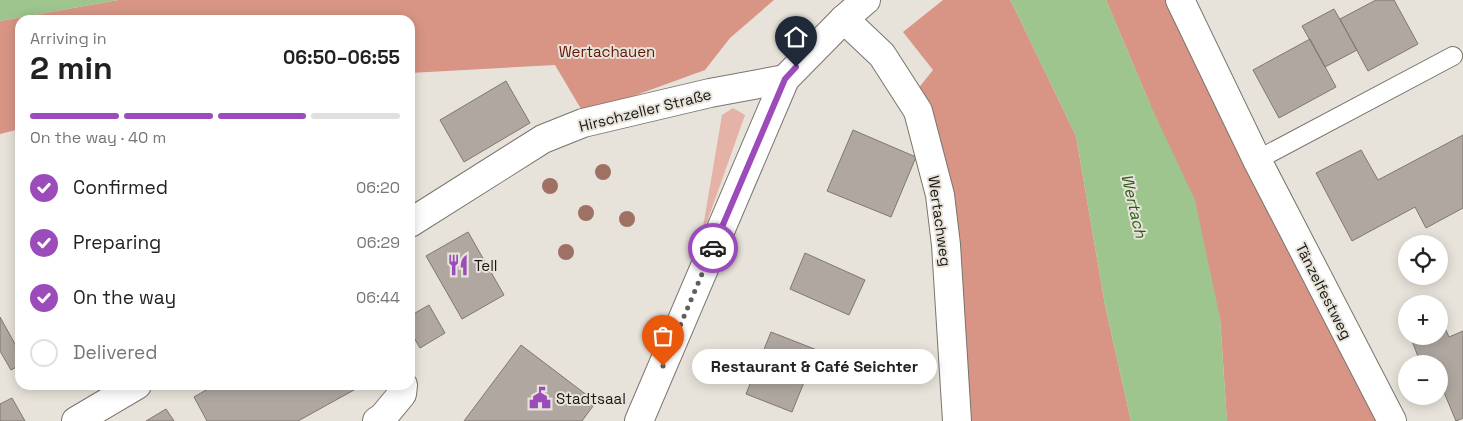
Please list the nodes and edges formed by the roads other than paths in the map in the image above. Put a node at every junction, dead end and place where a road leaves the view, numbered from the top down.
1 (866, 0) edge
2 (1180, 0) edge
3 (844, 19) junction
4 (1453, 56) dead end
5 (785, 79) junction
6 (1257, 160) junction
7 (415, 220) edge
8 (129, 390) edge
9 (402, 390) edge
10 (76, 421) edge
11 (377, 421) edge
12 (639, 421) edge
13 (957, 421) edge
14 (1392, 421) edge

1 - 3 street
2 - 6 street, Tänzelfestweg
3 - 5 street
3 - 13 street, Wertachweg
4 - 6 lane
5 - 7 street, Hirschzeller Straße
5 - 12 street
6 - 14 street, Tänzelfestweg
8 - 10 street
9 - 11 street

